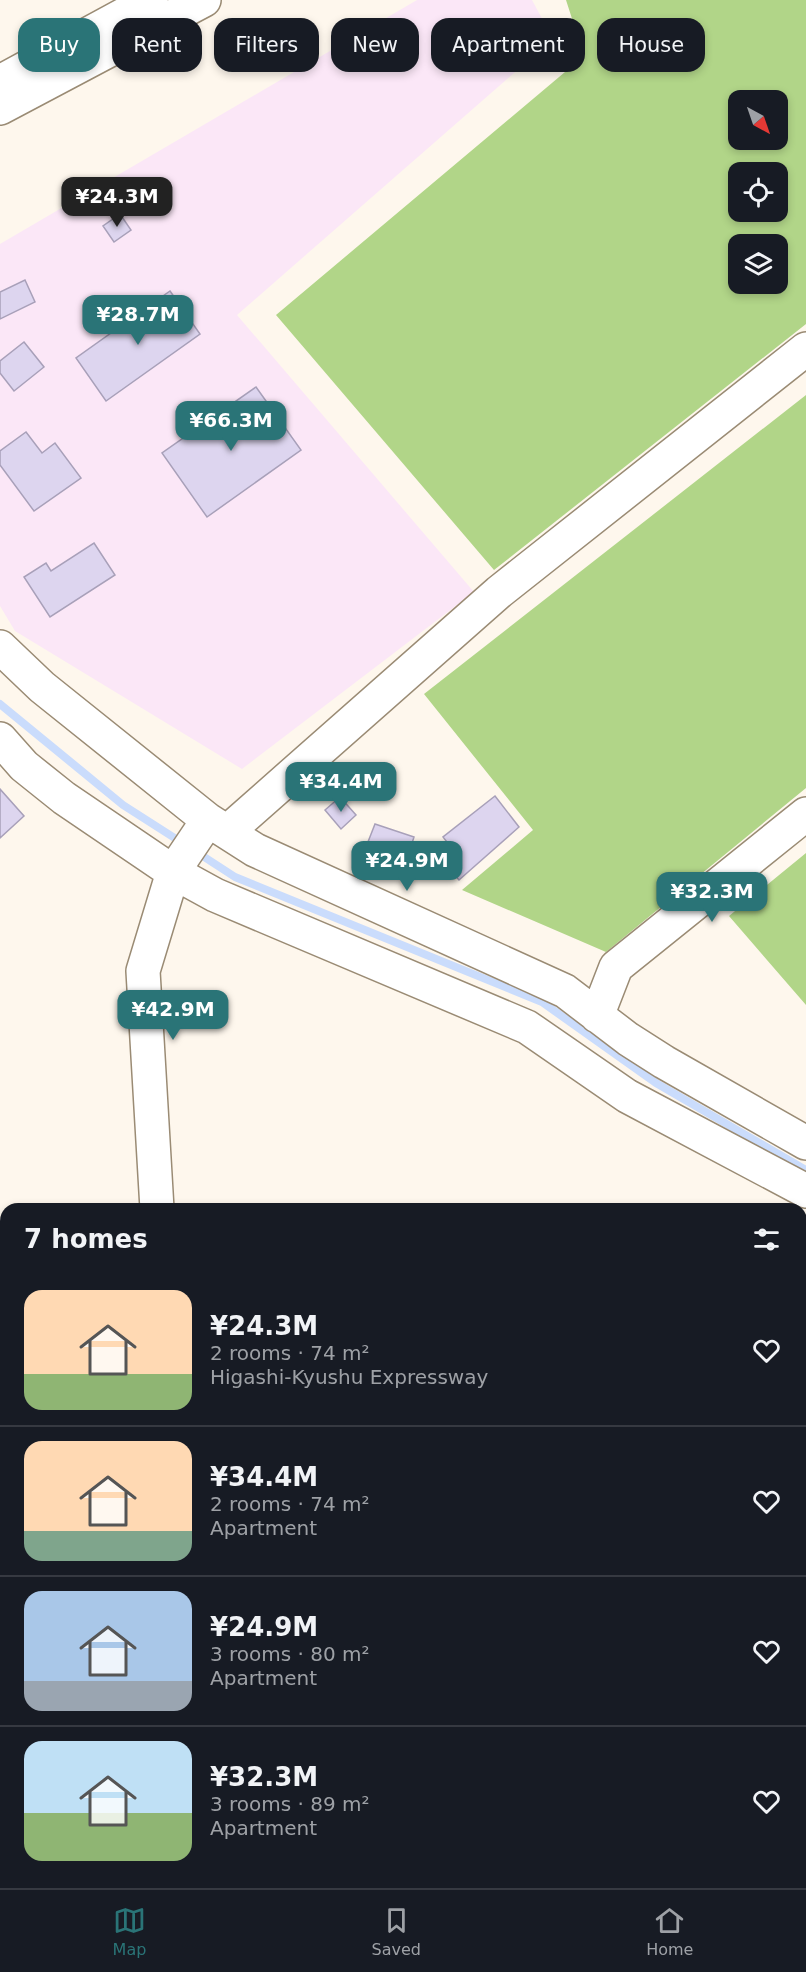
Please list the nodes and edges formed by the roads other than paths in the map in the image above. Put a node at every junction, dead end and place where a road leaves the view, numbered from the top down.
1 (152, 0) edge
2 (204, 0) edge
3 (100, 55) edge
4 (68, 72) edge
5 (69, 72) edge
6 (0, 82) edge
7 (0, 108) edge
8 (0, 115) edge
9 (806, 349) edge
10 (0, 647) edge
11 (0, 739) edge
12 (806, 814) edge
13 (218, 826) junction
14 (173, 872) junction
15 (597, 1016) junction
16 (806, 1143) edge
17 (806, 1191) edge
18 (157, 1203) edge

1 - 6 main road
2 - 3 main road
4 - 7 main road
5 - 8 main road
9 - 13 main road
10 - 13 main road
11 - 14 main road
12 - 15 main road
13 - 14 main road
13 - 15 main road
14 - 17 main road
14 - 18 main road
15 - 16 main road

